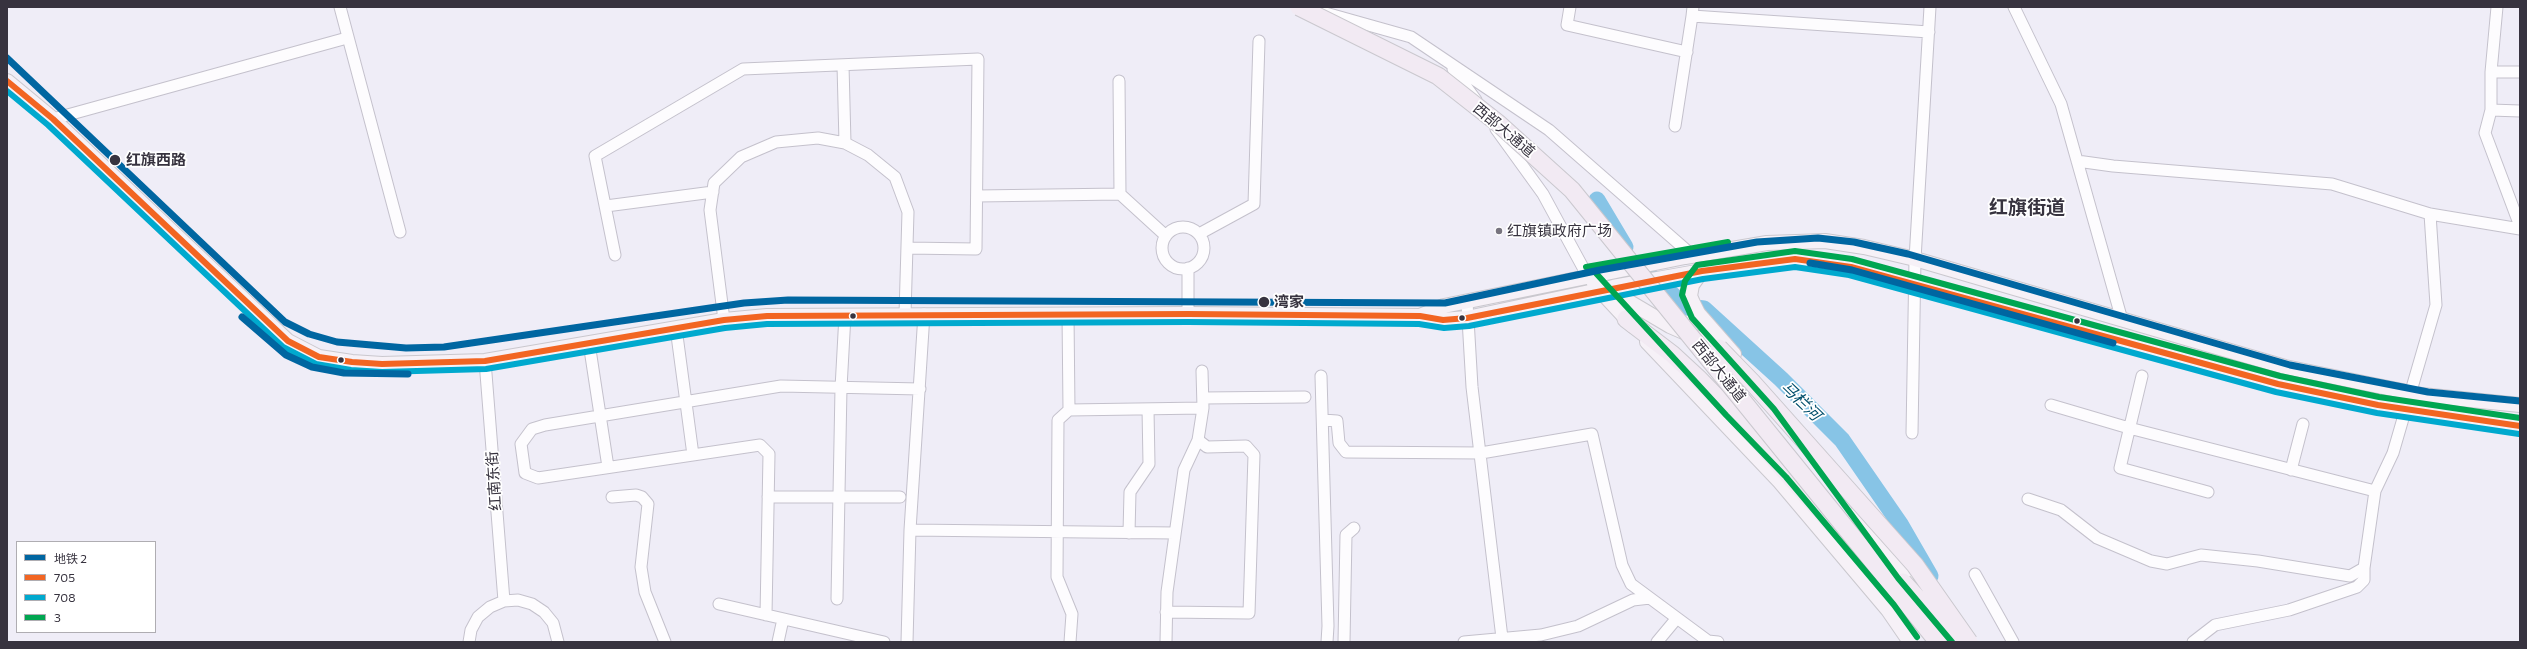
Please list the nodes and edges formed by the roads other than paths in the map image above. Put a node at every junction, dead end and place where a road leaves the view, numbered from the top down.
1 (340, 7) edge
2 (1299, 7) edge
3 (1304, 7) edge
4 (1326, 7) edge
5 (1570, 7) edge
6 (1930, 7) edge
7 (2014, 7) edge
8 (2497, 7) edge
9 (1693, 11) edge
10 (1929, 32) junction
11 (347, 38) junction
12 (1259, 41) dead end
13 (1687, 52) junction
14 (1450, 63) junction
15 (843, 65) junction
16 (2491, 72) junction
17 (2520, 72) edge
18 (7, 81) edge
19 (1119, 81) dead end
20 (2492, 110) junction
21 (2520, 111) edge
22 (53, 119) junction
23 (1675, 126) dead end
24 (845, 143) junction
25 (2077, 161) junction
26 (713, 192) junction
27 (1120, 194) junction
28 (977, 196) junction
29 (606, 206) junction
30 (2430, 214) junction
31 (2520, 226) edge
32 (2520, 229) edge
33 (400, 232) dead end
34 (1199, 234) junction
35 (1166, 236) junction
36 (907, 248) junction
37 (615, 255) dead end
38 (1689, 256) junction
39 (1915, 259) junction
40 (1188, 268) junction
41 (1702, 271) junction
42 (1587, 275) junction
43 (1915, 284) junction
44 (1606, 288) junction
45 (1467, 302) junction
46 (905, 314) junction
47 (924, 314) junction
48 (1068, 314) junction
49 (1188, 314) junction
50 (845, 315) junction
51 (1420, 316) junction
52 (1467, 318) junction
53 (1626, 319) junction
54 (724, 320) junction
55 (2122, 320) junction
56 (676, 328) junction
57 (589, 343) junction
58 (1718, 348) junction
59 (1735, 355) junction
60 (485, 361) junction
61 (1202, 372) dead end
62 (1321, 376) dead end
63 (2142, 376) dead end
64 (841, 388) junction
65 (920, 390) junction
66 (2410, 392) junction
67 (1305, 398) dead end
68 (686, 401) junction
69 (1203, 403) junction
70 (2051, 405) dead end
71 (2520, 405) edge
72 (1148, 409) junction
73 (1069, 410) junction
74 (2407, 410) junction
75 (601, 415) junction
76 (1323, 420) junction
77 (2303, 424) dead end
78 (2520, 426) edge
79 (2129, 428) junction
80 (1912, 433) dead end
81 (1198, 440) junction
82 (1481, 453) junction
83 (693, 455) junction
84 (608, 467) junction
85 (2291, 470) junction
86 (2375, 491) junction
87 (2208, 492) dead end
88 (612, 497) dead end
89 (768, 497) junction
90 (839, 497) junction
91 (900, 497) dead end
92 (2028, 499) dead end
93 (1354, 528) dead end
94 (910, 530) junction
95 (1057, 532) junction
96 (1129, 533) junction
97 (1175, 533) junction
98 (1867, 554) junction
99 (2364, 568) junction
100 (1975, 574) dead end
101 (1896, 589) junction
102 (1650, 598) junction
103 (836, 599) dead end
104 (504, 601) junction
105 (718, 604) dead end
106 (1166, 612) junction
107 (766, 615) junction
108 (783, 618) junction
109 (1677, 618) junction
110 (1502, 638) junction
111 (1958, 639) edge
112 (469, 642) edge
113 (558, 642) edge
114 (665, 642) edge
115 (778, 642) edge
116 (884, 642) edge
117 (908, 642) edge
118 (1070, 642) edge
119 (1166, 642) edge
120 (1327, 642) edge
121 (1344, 642) edge
122 (1464, 642) edge
123 (1657, 642) edge
124 (1718, 642) edge
125 (1910, 642) edge
126 (1916, 642) edge
127 (1928, 642) edge
128 (1938, 642) edge
129 (1969, 642) edge
130 (2013, 642) edge
131 (2193, 642) edge

1 - 11 street
2 - 98 highway, 西部大通道, bridge
3 - 14 street
4 - 111 highway, 西部大通道, bridge
5 - 13 street
6 - 10 street
7 - 25 street
8 - 16 street
9 - 10 street
9 - 13 street
10 - 39 street
11 - 22 street
11 - 33 street
12 - 34 street
13 - 23 street
14 - 38 street
14 - 42 street
15 - 24 street
15 - 28 street
15 - 29 street
16 - 17 street
16 - 20 street
18 - 22 main road
19 - 27 street
20 - 21 street
20 - 31 street
22 - 60 main road
24 - 26 street
24 - 36 street
25 - 30 street
25 - 55 street
26 - 29 street
26 - 54 street
27 - 28 street
27 - 35 street
28 - 36 street
29 - 37 street
30 - 32 street
30 - 66 street
34 - 35 street
34 - 40 street
35 - 40 street
36 - 46 street
38 - 39 main road
38 - 42 main road
39 - 43 street
39 - 55 main road
40 - 49 street
41 - 43 main road
41 - 44 main road
41 - 59 main road
42 - 44 main road
42 - 45 main road
43 - 74 main road
43 - 80 street
44 - 52 main road
44 - 53 main road
44 - 58 main road, bridge
45 - 51 main road
45 - 52 street
46 - 47 main road
46 - 50 main road
47 - 48 main road
47 - 65 street
48 - 49 main road
48 - 73 street
49 - 51 main road
50 - 54 main road
50 - 64 street
51 - 52 main road
52 - 82 street
53 - 98 highway, bridge
53 - 125 main road
54 - 56 main road
55 - 66 main road
56 - 57 main road
56 - 68 street
57 - 60 main road
57 - 75 street
58 - 59 main road, bridge
58 - 129 highway, bridge
59 - 111 main road
60 - 104 street, 红南东街
61 - 69 street
62 - 76 street
63 - 79 street
64 - 65 street
64 - 68 street
64 - 90 street
65 - 94 street
66 - 71 main road
66 - 74 street
67 - 69 street
68 - 75 street
68 - 83 street
69 - 72 street
69 - 81 street
70 - 79 street
72 - 73 street
72 - 96 street
73 - 95 street
74 - 78 main road
74 - 86 street
75 - 84 street
75 - 84 street
76 - 82 street
76 - 120 street
77 - 85 street
79 - 85 street
79 - 87 street
81 - 97 street
81 - 106 street
82 - 102 street
82 - 110 street
83 - 84 street
83 - 89 street
85 - 86 street
86 - 99 street
88 - 114 street
89 - 90 street
89 - 107 street
90 - 91 street
90 - 103 street
92 - 99 street
93 - 121 street
94 - 95 street
94 - 117 street
95 - 96 street
95 - 118 street
96 - 97 street
97 - 106 street
98 - 101 highway, 西部大通道, bridge
99 - 131 street
100 - 130 street
101 - 127 highway, bridge
101 - 128 highway, 西部大通道, bridge
102 - 109 street
102 - 110 street
104 - 112 street
104 - 113 street
105 - 107 street
106 - 119 street
107 - 108 street
108 - 115 street
108 - 116 street
109 - 123 street
109 - 124 street
110 - 122 street
111 - 126 main road

